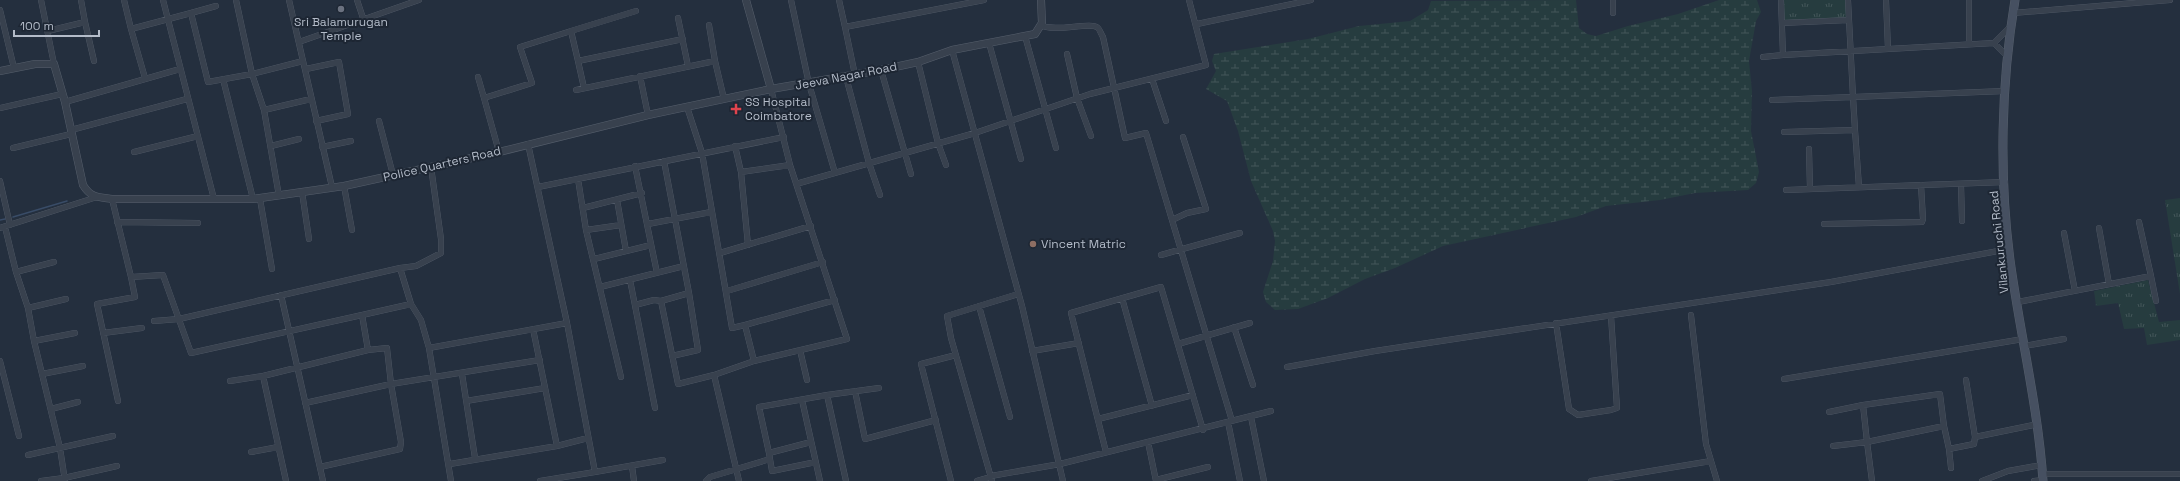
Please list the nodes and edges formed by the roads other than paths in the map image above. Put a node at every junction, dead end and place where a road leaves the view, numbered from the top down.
1 (41, 0) edge
2 (81, 0) edge
3 (124, 0) edge
4 (163, 0) edge
5 (236, 0) edge
6 (289, 0) edge
7 (357, 0) edge
8 (419, 0) edge
9 (746, 0) edge
10 (791, 0) edge
11 (839, 0) edge
12 (984, 0) edge
13 (1041, 0) edge
14 (1189, 0) edge
15 (1311, 0) edge
16 (1613, 0) edge
17 (1781, 0) edge
18 (1848, 0) edge
19 (1886, 0) edge
20 (1969, 0) edge
21 (2015, 0) edge
22 (2170, 0) edge
23 (216, 6) dead end
24 (0, 10) edge
25 (636, 11) dead end
26 (1614, 13) dead end
27 (2013, 13) junction
28 (191, 14) junction
29 (678, 18) dead end
30 (166, 19) junction
31 (1848, 20) junction
32 (364, 21) junction
33 (85, 22) junction
34 (1782, 23) junction
35 (1196, 24) junction
36 (709, 25) dead end
37 (1040, 25) junction
38 (845, 27) junction
39 (2010, 27) junction
40 (131, 29) junction
41 (48, 31) junction
42 (571, 31) junction
43 (1025, 36) junction
44 (683, 39) junction
45 (299, 42) junction
46 (989, 43) junction
47 (1994, 43) junction
48 (1969, 44) junction
49 (1888, 49) junction
50 (952, 50) junction
51 (1850, 52) junction
52 (1067, 54) dead end
53 (1783, 55) junction
54 (1763, 57) dead end
55 (2008, 57) junction
56 (94, 61) dead end
57 (303, 61) junction
58 (578, 61) junction
59 (715, 61) junction
60 (918, 62) junction
61 (54, 64) junction
62 (688, 66) junction
63 (14, 68) junction
64 (180, 69) junction
65 (306, 69) junction
66 (881, 70) junction
67 (0, 71) edge
68 (252, 74) junction
69 (855, 75) junction
70 (640, 76) junction
71 (478, 77) dead end
72 (846, 77) junction
73 (144, 78) junction
74 (223, 79) junction
75 (1152, 79) junction
76 (808, 84) junction
77 (584, 88) junction
78 (1113, 88) junction
79 (770, 89) junction
80 (576, 90) dead end
81 (2005, 91) junction
82 (62, 94) junction
83 (1853, 97) junction
84 (484, 98) junction
85 (1077, 98) junction
86 (187, 99) junction
87 (311, 99) junction
88 (724, 99) junction
89 (1772, 100) dead end
90 (65, 102) junction
91 (687, 107) junction
92 (0, 108) edge
93 (264, 110) junction
94 (1045, 110) junction
95 (648, 115) junction
96 (316, 121) junction
97 (379, 121) dead end
98 (1010, 121) junction
99 (1166, 121) dead end
100 (1855, 130) junction
101 (71, 132) junction
102 (1784, 132) dead end
103 (975, 133) junction
104 (198, 136) junction
105 (1091, 136) dead end
106 (784, 137) junction
107 (1183, 137) dead end
108 (299, 139) dead end
109 (351, 141) dead end
110 (938, 143) junction
111 (528, 144) junction
112 (271, 146) junction
113 (735, 146) junction
114 (322, 147) junction
115 (13, 148) dead end
116 (1056, 148) dead end
117 (1808, 150) dead end
118 (134, 152) dead end
119 (499, 152) junction
120 (702, 153) junction
121 (904, 153) junction
122 (1021, 159) dead end
123 (664, 161) junction
124 (869, 164) junction
125 (790, 165) junction
126 (946, 165) dead end
127 (634, 166) junction
128 (431, 167) junction
129 (741, 172) junction
130 (835, 173) junction
131 (911, 174) dead end
132 (393, 175) junction
133 (578, 179) junction
134 (0, 181) edge
135 (2005, 182) junction
136 (796, 184) junction
137 (1960, 184) junction
138 (1921, 185) junction
139 (344, 186) junction
140 (332, 187) junction
141 (538, 187) junction
142 (1858, 188) junction
143 (1810, 189) junction
144 (1786, 190) dead end
145 (302, 192) junction
146 (642, 193) junction
147 (880, 195) dead end
148 (280, 196) junction
149 (97, 197) junction
150 (112, 199) junction
151 (214, 199) junction
152 (256, 199) junction
153 (617, 200) junction
154 (582, 208) junction
155 (711, 212) junction
156 (675, 218) junction
157 (1172, 220) junction
158 (1962, 221) dead end
159 (118, 222) junction
160 (2139, 222) dead end
161 (198, 223) dead end
162 (648, 224) junction
163 (1824, 224) dead end
164 (621, 225) junction
165 (811, 226) junction
166 (5, 227) edge
167 (2099, 228) dead end
168 (352, 230) dead end
169 (586, 230) junction
170 (1240, 232) dead end
171 (2064, 233) dead end
172 (309, 239) dead end
173 (652, 245) junction
174 (748, 245) junction
175 (2009, 249) junction
176 (1180, 250) junction
177 (626, 251) junction
178 (720, 253) junction
179 (1161, 256) dead end
180 (594, 259) junction
181 (54, 262) dead end
182 (823, 262) junction
183 (684, 266) junction
184 (400, 268) junction
185 (272, 269) dead end
186 (16, 272) junction
187 (657, 273) junction
188 (2151, 276) junction
189 (131, 277) junction
190 (630, 280) junction
191 (2109, 284) junction
192 (600, 287) junction
193 (727, 291) junction
194 (2075, 291) junction
195 (688, 293) junction
196 (1018, 294) junction
197 (281, 295) junction
198 (1122, 298) junction
199 (66, 299) dead end
200 (835, 300) junction
201 (661, 301) junction
202 (2156, 301) dead end
203 (2018, 302) junction
204 (411, 304) junction
205 (635, 305) junction
206 (979, 306) junction
207 (28, 308) junction
208 (362, 315) junction
209 (1691, 315) dead end
210 (1611, 316) junction
211 (179, 319) junction
212 (154, 321) dead end
213 (1250, 322) dead end
214 (567, 323) junction
215 (1556, 323) junction
216 (745, 325) junction
217 (1234, 327) junction
218 (142, 328) dead end
219 (533, 329) junction
220 (289, 330) junction
221 (75, 333) dead end
222 (103, 334) junction
223 (1206, 336) junction
224 (2064, 339) dead end
225 (34, 341) junction
226 (2024, 342) junction
227 (1079, 343) junction
228 (1178, 344) junction
229 (429, 348) junction
230 (368, 350) junction
231 (800, 350) junction
232 (1032, 351) junction
233 (956, 355) junction
234 (672, 356) junction
235 (540, 360) junction
236 (0, 361) edge
237 (754, 361) junction
238 (83, 366) dead end
239 (298, 368) junction
240 (1286, 368) dead end
241 (42, 374) junction
242 (462, 374) junction
243 (714, 375) junction
244 (263, 376) junction
245 (621, 377) dead end
246 (433, 378) junction
247 (1784, 379) dead end
248 (808, 380) dead end
249 (1966, 380) dead end
250 (230, 382) dead end
251 (391, 384) junction
252 (1253, 385) dead end
253 (545, 388) junction
254 (879, 388) dead end
255 (855, 391) junction
256 (827, 394) junction
257 (1193, 395) junction
258 (802, 400) junction
259 (118, 401) dead end
260 (466, 401) junction
261 (78, 402) dead end
262 (305, 403) junction
263 (1862, 405) junction
264 (1152, 406) junction
265 (655, 408) dead end
266 (51, 409) junction
267 (1271, 411) dead end
268 (1829, 412) dead end
269 (1010, 417) dead end
270 (1250, 417) junction
271 (1098, 419) junction
272 (936, 420) junction
273 (1230, 422) junction
274 (2038, 424) junction
275 (1944, 426) junction
276 (1203, 430) junction
277 (19, 436) dead end
278 (113, 436) dead end
279 (1975, 437) junction
280 (588, 438) junction
281 (811, 442) junction
282 (1148, 442) junction
283 (1867, 442) junction
284 (557, 446) junction
285 (1833, 446) dead end
286 (278, 447) junction
287 (60, 448) junction
288 (1949, 449) junction
289 (251, 452) dead end
290 (1106, 452) junction
291 (769, 453) junction
292 (28, 455) dead end
293 (475, 458) junction
294 (770, 459) junction
295 (663, 460) dead end
296 (1712, 461) junction
297 (816, 462) junction
298 (450, 464) junction
299 (1060, 464) junction
300 (2042, 465) junction
301 (117, 466) dead end
302 (632, 466) junction
303 (320, 467) junction
304 (1208, 467) dead end
305 (1952, 468) dead end
306 (737, 470) junction
307 (595, 472) junction
308 (2180, 474) edge
309 (991, 478) edge
310 (2043, 478) edge
311 (569, 479) edge
312 (65, 480) edge
313 (41, 481) edge
314 (286, 481) edge
315 (323, 481) edge
316 (451, 481) edge
317 (540, 481) edge
318 (634, 481) edge
319 (706, 481) edge
320 (739, 481) edge
321 (820, 481) edge
322 (846, 481) edge
323 (951, 481) edge
324 (977, 481) edge
325 (1063, 481) edge
326 (1156, 481) edge
327 (1240, 481) edge
328 (1264, 481) edge
329 (1591, 481) edge
330 (1717, 481) edge
331 (1872, 481) edge
332 (1982, 481) edge
333 (2034, 481) edge

1 - 41 street
2 - 33 street
3 - 40 street
4 - 30 street
5 - 68 street
6 - 45 street
7 - 32 street
8 - 32 street
9 - 79 street
10 - 76 street
11 - 38 street
12 - 38 street
13 - 37 street
14 - 35 street
15 - 35 street
16 - 26 street
17 - 34 street
18 - 31 street
19 - 49 street
20 - 48 street
21 - 27 main road, Vilankuruchi Road
22 - 27 street
23 - 28 street
24 - 63 street
25 - 42 street
27 - 39 main road, Vilankuruchi Road
28 - 30 street
28 - 74 street
29 - 44 street
30 - 40 street
30 - 64 street
31 - 34 street
31 - 51 street
32 - 45 street
33 - 41 street
33 - 56 street
34 - 53 street
35 - 75 street
36 - 59 street
37 - 43 street, Jeeva Nagar Road
37 - 78 street
38 - 69 street
39 - 47 street
39 - 55 main road, Vilankuruchi Road
40 - 73 street
41 - 61 street
42 - 58 street
42 - 84 street
43 - 46 street, Jeeva Nagar Road
43 - 94 street
44 - 58 street
44 - 62 street
45 - 57 street
46 - 50 street, Jeeva Nagar Road
46 - 98 street
47 - 48 street
47 - 55 street
48 - 49 street
49 - 51 street
50 - 60 street, Jeeva Nagar Road
50 - 103 street
51 - 53 street
51 - 83 street
52 - 85 street
53 - 54 street
55 - 81 main road, Vilankuruchi Road
57 - 65 street
57 - 68 street
58 - 77 street
59 - 62 street
59 - 88 street
60 - 66 street, Jeeva Nagar Road
60 - 110 street
61 - 63 street
61 - 82 street
62 - 70 street
63 - 67 street
64 - 73 street
64 - 86 street
65 - 87 street
65 - 96 street
66 - 69 street, Jeeva Nagar Road
66 - 121 street
68 - 74 street
68 - 93 street
69 - 72 street, Jeeva Nagar Road
70 - 77 street
70 - 95 street
71 - 84 street
72 - 76 street, Jeeva Nagar Road
72 - 124 street
73 - 90 street
74 - 152 street
75 - 78 street
75 - 99 street
76 - 79 street, Jeeva Nagar Road
76 - 130 street
77 - 80 street
78 - 85 street
78 - 157 street
79 - 88 street, Jeeva Nagar Road
79 - 106 street
81 - 83 street
81 - 135 main road, Vilankuruchi Road
82 - 90 street
82 - 92 street
83 - 89 street
83 - 100 street
84 - 119 street
85 - 94 street
85 - 105 street
86 - 101 street
86 - 104 street
87 - 93 street
87 - 96 street
88 - 91 street, Jeeva Nagar Road
90 - 101 street
91 - 95 street, Jeeva Nagar Road
91 - 120 street
93 - 112 street
94 - 98 street
94 - 116 street
95 - 111 street, Jeeva Nagar Road
96 - 114 street
97 - 132 street
98 - 103 street
98 - 122 street
100 - 102 street
100 - 142 street
101 - 115 street
101 - 149 street
103 - 110 street
103 - 196 street
104 - 118 street
104 - 151 street
106 - 113 street
106 - 125 street
107 - 157 street
108 - 112 street
109 - 114 street
110 - 121 street
110 - 126 street
111 - 119 street, Police Quarters Road
111 - 141 street
112 - 148 street
113 - 120 street
113 - 129 street
114 - 140 street
117 - 143 street
119 - 128 street, Police Quarters Road
120 - 123 street
120 - 155 street
121 - 124 street
121 - 131 street
123 - 127 street
123 - 156 street
124 - 130 street
124 - 147 street
125 - 129 street
125 - 136 street
127 - 133 street
127 - 146 street
128 - 132 street, Police Quarters Road
128 - 184 street
129 - 174 street
130 - 136 street
132 - 139 street, Police Quarters Road
133 - 141 street
133 - 154 street
134 - 166 street
135 - 137 street
135 - 175 main road, Vilankuruchi Road
136 - 165 street
137 - 138 street
137 - 158 street
138 - 142 street
138 - 163 street
139 - 140 street, Police Quarters Road
139 - 168 street
140 - 145 street, Police Quarters Road
141 - 214 street
142 - 143 street
143 - 144 street
145 - 148 street, Police Quarters Road
145 - 172 street
146 - 153 street
146 - 162 street
148 - 152 street, Police Quarters Road
149 - 150 street, Police Quarters Road
149 - 166 street
150 - 151 street, Police Quarters Road
150 - 159 street
151 - 152 street, Police Quarters Road
152 - 185 street
153 - 154 street
153 - 164 street
154 - 169 street
155 - 156 street
155 - 178 street
156 - 162 street
156 - 183 street
157 - 176 street
159 - 161 street
159 - 189 street
160 - 188 street
162 - 173 street
164 - 169 street
164 - 177 street
165 - 174 street
165 - 182 street
166 - 186 street
167 - 191 street
169 - 180 street
170 - 176 street
171 - 194 street
173 - 177 street
173 - 187 street
174 - 178 street
175 - 203 main road, Vilankuruchi Road
175 - 210 street
176 - 179 street
176 - 223 street
177 - 180 street
178 - 193 street
180 - 192 street
181 - 186 street
182 - 193 street
182 - 200 street
183 - 187 street
183 - 195 street
184 - 197 street
184 - 204 street
186 - 207 street
187 - 190 street
188 - 191 street
188 - 202 street
189 - 211 street
189 - 222 street
190 - 192 street
190 - 205 street
191 - 194 street
192 - 245 street
193 - 216 street
194 - 203 street
195 - 201 street
195 - 234 street
196 - 206 street
196 - 232 street
197 - 211 street
197 - 220 street
198 - 227 street
198 - 228 street
198 - 264 street
199 - 207 street
200 - 216 street
200 - 231 street
201 - 205 street
201 - 234 street
203 - 226 main road, Vilankuruchi Road
204 - 208 street
204 - 229 street
205 - 265 street
206 - 233 street
206 - 269 street
207 - 225 street
208 - 220 street
208 - 230 street
209 - 296 street
210 - 215 street
210 - 215 street
211 - 212 street
211 - 220 street
213 - 217 street
214 - 219 street
214 - 280 street
215 - 240 street
216 - 237 street
217 - 223 street
217 - 252 street
218 - 222 street
219 - 229 street
219 - 235 street
220 - 239 street
221 - 225 street
222 - 259 street
223 - 228 street
223 - 273 street
224 - 226 street
225 - 241 street
226 - 247 street
226 - 274 main road, Vilankuruchi Road
227 - 232 street
227 - 271 street
228 - 257 street
229 - 246 street
230 - 239 street
230 - 251 street
231 - 237 street
231 - 248 street
232 - 299 street
233 - 272 street
233 - 309 street
234 - 243 street
235 - 242 street
235 - 253 street
236 - 277 street
237 - 243 street
238 - 241 street
239 - 244 street
239 - 262 street
241 - 266 street
242 - 246 street
242 - 260 street
243 - 306 street
244 - 250 street
244 - 286 street
246 - 251 street
246 - 298 street
249 - 279 street
251 - 262 street
251 - 303 street
253 - 260 street
253 - 284 street
254 - 255 street
255 - 256 street
255 - 272 street
256 - 258 street
256 - 322 street
257 - 264 street
257 - 276 street
258 - 281 street
258 - 291 street
260 - 293 street
261 - 266 street
262 - 303 street
263 - 268 street
263 - 275 street
263 - 283 street
264 - 271 street
266 - 287 street
267 - 270 street
270 - 273 street
270 - 328 street
271 - 290 street
272 - 323 street
273 - 276 street
273 - 327 street
274 - 279 street
274 - 300 main road, Vilankuruchi Road
275 - 283 street
275 - 288 street
276 - 282 street
278 - 287 street
279 - 288 street
280 - 284 street
280 - 307 street
281 - 291 street
281 - 297 street
282 - 290 street
282 - 326 street
283 - 285 street
283 - 331 street
284 - 293 street
286 - 289 street
286 - 314 street
287 - 292 street
287 - 312 street
288 - 305 street
290 - 299 street
291 - 294 street
293 - 298 street
294 - 297 street
294 - 306 street
295 - 302 street
296 - 329 street
296 - 330 street
297 - 321 street
298 - 316 street
299 - 309 street
299 - 325 street
300 - 310 main road, Vilankuruchi Road
300 - 332 street
301 - 312 street
302 - 307 street
302 - 318 street
303 - 315 street
304 - 326 street
306 - 319 street
306 - 320 street
307 - 311 street
308 - 310 street
309 - 324 street
310 - 333 street
311 - 317 street
312 - 313 street

